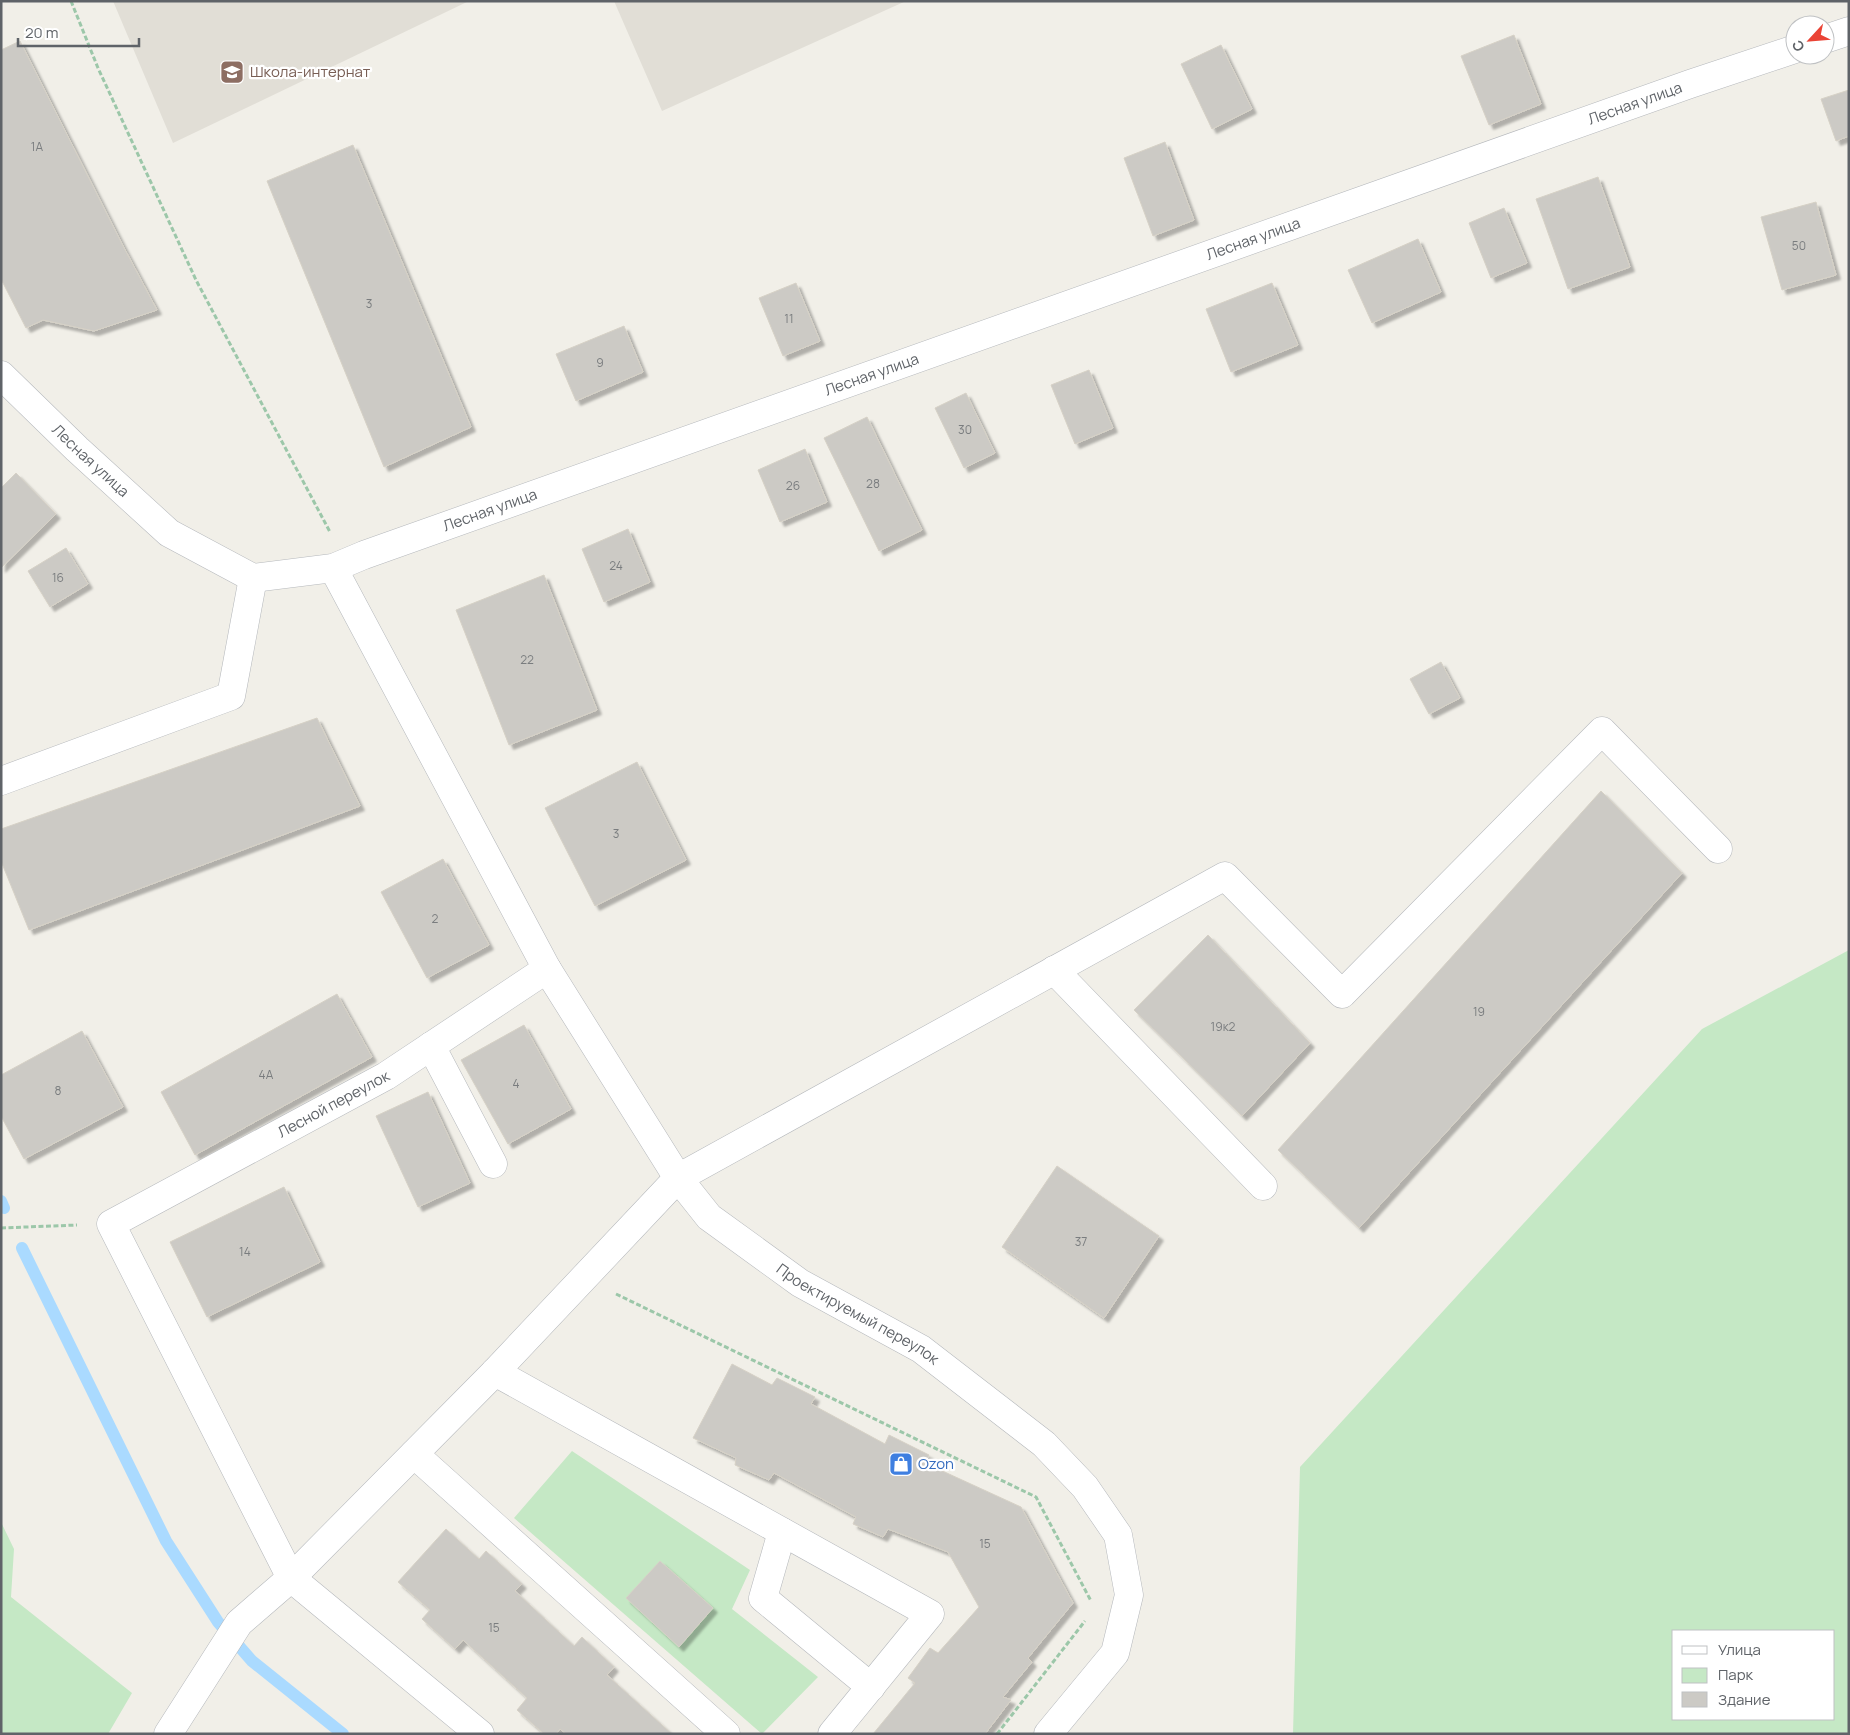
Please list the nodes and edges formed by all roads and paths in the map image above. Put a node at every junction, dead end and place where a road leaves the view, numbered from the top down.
1 (71, 1) edge
2 (1849, 30) edge
3 (1835, 35) edge
4 (1785, 52) edge
5 (1, 375) edge
6 (364, 555) junction
7 (333, 568) junction
8 (253, 578) junction
9 (1, 781) edge
10 (1718, 849) dead end
11 (547, 969) junction
12 (1054, 970) junction
13 (431, 1046) junction
14 (493, 1164) dead end
15 (678, 1178) junction
16 (1263, 1186) dead end
17 (110, 1224) junction
18 (1, 1228) edge
19 (584, 1279) junction
20 (495, 1372) junction
21 (414, 1454) junction
22 (782, 1532) junction
23 (291, 1578) junction
24 (1095, 1608) dead end
25 (1089, 1616) dead end
26 (871, 1687) junction
27 (168, 1734) edge
28 (480, 1734) edge
29 (726, 1734) edge
30 (832, 1734) edge
31 (997, 1734) edge
32 (1048, 1734) edge

1 - 6 path
2 - 3 street
4 - 6 street, Лесная улица
5 - 8 street, Лесная улица
6 - 7 street, Лесная улица
7 - 8 street, Лесная улица
7 - 11 street, Проектируемый переулок
8 - 9 street
10 - 12 street
11 - 13 street, Лесной переулок
11 - 15 street, Проектируемый переулок
12 - 15 street
12 - 16 street
13 - 14 street
13 - 17 street, Лесной переулок
15 - 19 street
15 - 32 street, Проектируемый переулок
17 - 18 path
17 - 23 street
19 - 20 street
19 - 24 path
20 - 21 street
20 - 22 street
21 - 23 street
21 - 29 street
22 - 26 street
22 - 26 street
23 - 27 street
23 - 28 street
25 - 31 path
26 - 30 street

